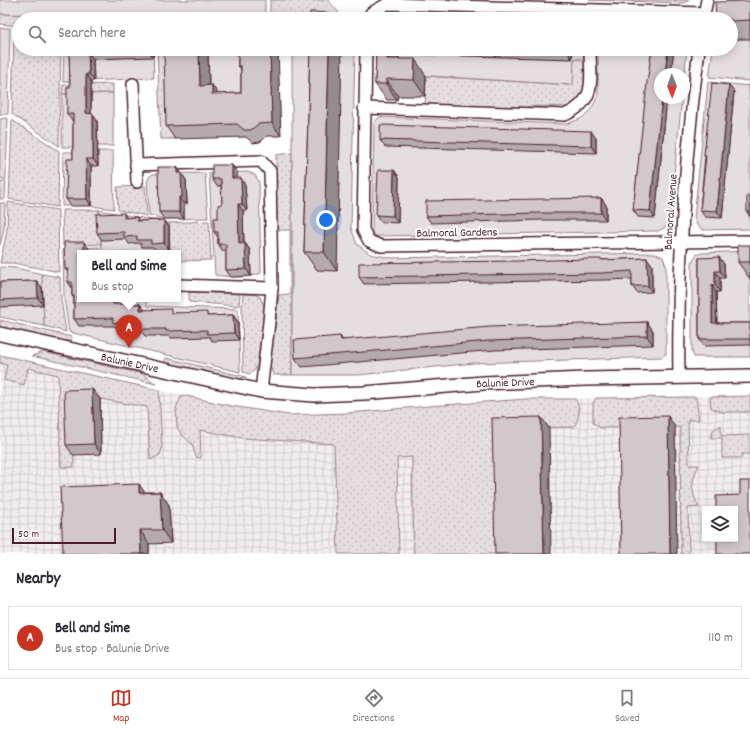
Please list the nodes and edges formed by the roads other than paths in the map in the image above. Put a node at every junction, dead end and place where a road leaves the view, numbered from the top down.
1 (707, 0) edge
2 (373, 12) edge
3 (549, 12) edge
4 (705, 12) edge
5 (366, 56) edge
6 (590, 56) edge
7 (698, 56) edge
8 (133, 84) dead end
9 (364, 108) junction
10 (136, 165) junction
11 (137, 182) dead end
12 (750, 241) edge
13 (680, 242) junction
14 (181, 285) edge
15 (272, 288) junction
16 (0, 334) edge
17 (750, 376) edge
18 (679, 377) junction
19 (260, 391) junction

1 - 4 street
2 - 3 street
5 - 9 street, Balmoral Gardens
6 - 9 street
7 - 13 street, Balmoral Avenue
8 - 10 street
9 - 13 street, Balmoral Gardens
10 - 11 street
10 - 15 street
12 - 13 street, Balmoral Gardens
13 - 18 street, Balmoral Avenue
14 - 15 street
15 - 19 street
16 - 19 street, Balunie Drive
17 - 18 street, Balunie Drive
18 - 19 street, Balunie Drive

